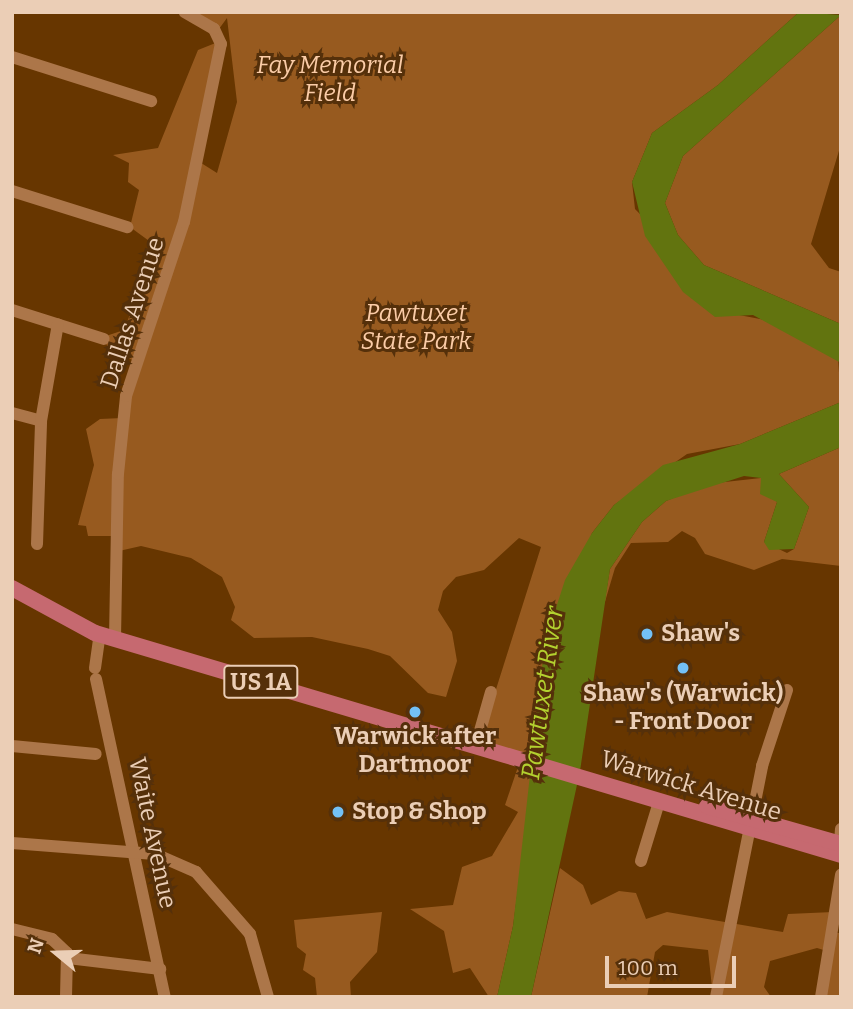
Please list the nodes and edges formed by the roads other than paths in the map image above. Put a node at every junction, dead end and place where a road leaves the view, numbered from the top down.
1 (190, 14) edge
2 (12, 57) edge
3 (151, 101) dead end
4 (12, 191) edge
5 (127, 227) dead end
6 (12, 310) edge
7 (58, 324) junction
8 (104, 339) dead end
9 (12, 413) edge
10 (41, 421) junction
11 (37, 544) dead end
12 (12, 588) edge
13 (107, 636) junction
14 (787, 690) dead end
15 (491, 692) dead end
16 (476, 745) junction
17 (12, 746) edge
18 (96, 754) dead end
19 (582, 776) junction
20 (659, 802) junction
21 (752, 823) junction
22 (841, 829) edge
23 (12, 843) edge
24 (840, 844) edge
25 (137, 855) junction
26 (841, 855) edge
27 (641, 861) dead end
28 (841, 875) edge
29 (12, 929) edge
30 (68, 958) junction
31 (160, 969) junction
32 (66, 997) edge
33 (165, 997) edge
34 (268, 997) edge
35 (716, 997) edge
36 (821, 997) edge

1 - 13 street, Dallas Avenue
2 - 3 street
4 - 5 street
6 - 7 street
7 - 8 street
7 - 10 street
9 - 10 street
10 - 11 street
12 - 13 main road, US 1A
13 - 16 main road, US 1A
13 - 25 street, Waite Avenue
14 - 21 street
15 - 16 street
16 - 19 main road, US 1A
17 - 18 street
19 - 20 main road, Warwick Avenue
19 - 21 main road, Warwick Avenue
20 - 21 main road, Warwick Avenue
20 - 27 street
21 - 24 main road, Warwick Avenue
21 - 26 main road, Warwick Avenue
21 - 35 street
22 - 24 street
23 - 25 street
25 - 31 street, Waite Avenue
25 - 34 street
28 - 36 street
29 - 30 street
30 - 31 street
30 - 32 street
31 - 33 street, Waite Avenue

